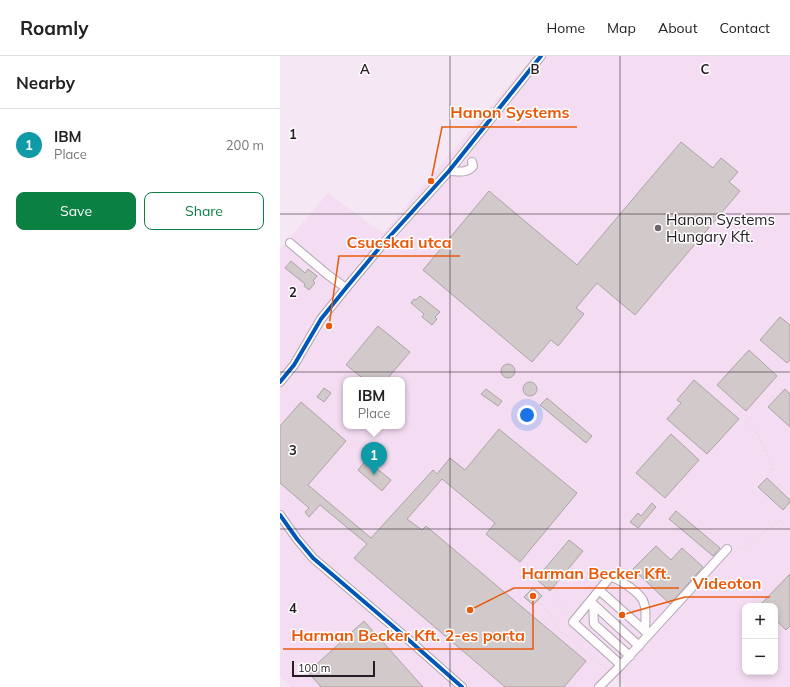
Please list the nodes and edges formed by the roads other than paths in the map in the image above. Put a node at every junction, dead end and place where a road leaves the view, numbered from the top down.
1 (541, 56) edge
2 (472, 162) dead end
3 (449, 171) junction
4 (290, 244) dead end
5 (346, 288) junction
6 (280, 382) edge
7 (280, 515) edge
8 (730, 551) road end
9 (599, 590) junction
10 (592, 603) junction
11 (647, 633) junction
12 (639, 646) junction
13 (630, 656) junction
14 (621, 665) junction
15 (462, 687) edge
16 (599, 687) edge

1 - 3 street
2 - 3 street
3 - 5 street
4 - 5 street
5 - 6 street
7 - 15 street
8 - 11 street
9 - 10 street
9 - 11 street
9 - 11 street
10 - 12 street
10 - 13 street
10 - 14 street
11 - 12 street
12 - 13 street
13 - 14 street
14 - 16 street

